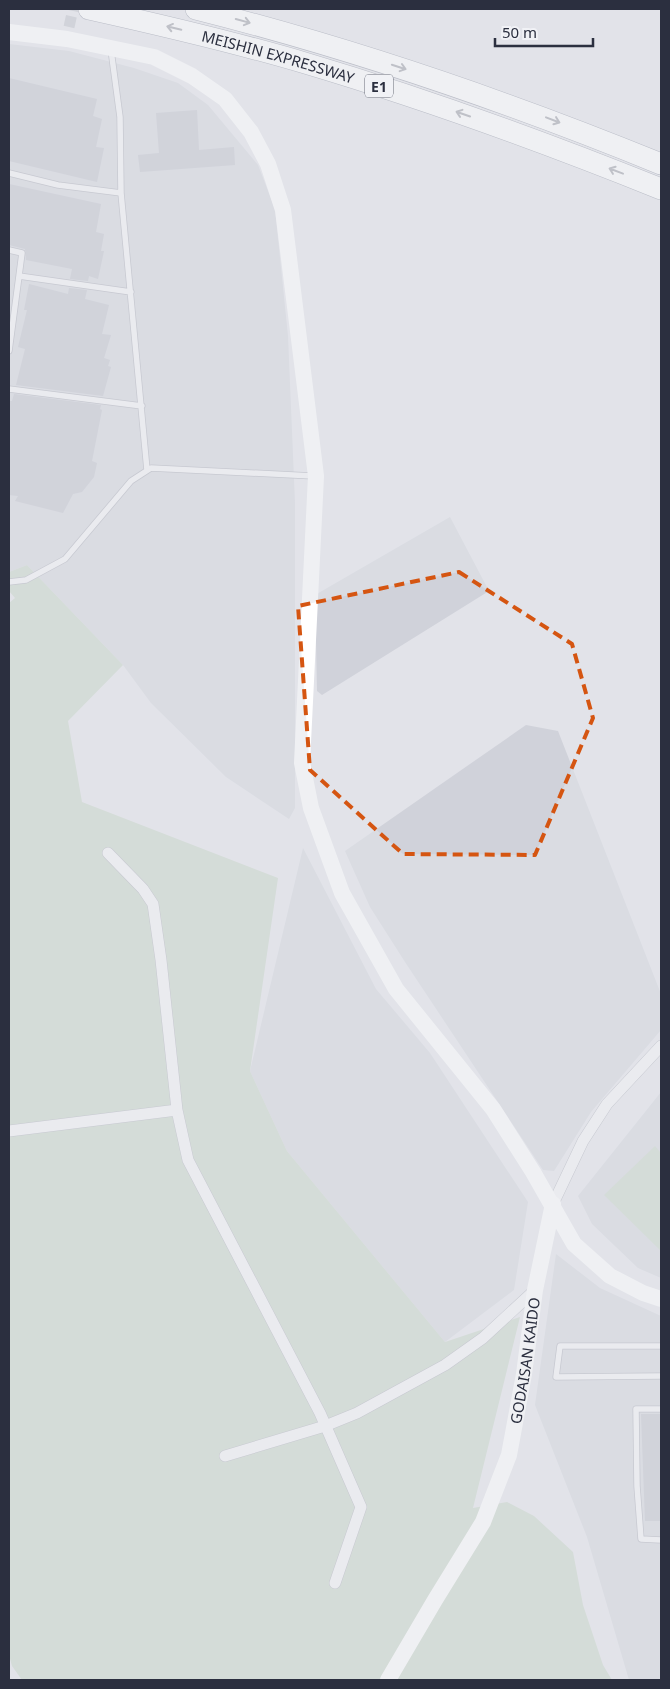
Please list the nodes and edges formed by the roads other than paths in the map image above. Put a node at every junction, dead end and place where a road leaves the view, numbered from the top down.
1 (89, 9) edge
2 (196, 9) edge
3 (9, 32) edge
4 (111, 49) junction
5 (661, 164) edge
6 (9, 173) edge
7 (661, 188) edge
8 (121, 193) junction
9 (9, 250) edge
10 (19, 276) junction
11 (131, 292) junction
12 (12, 307) edge
13 (9, 350) edge
14 (9, 389) edge
15 (142, 406) junction
16 (147, 470) junction
17 (316, 476) junction
18 (9, 582) edge
19 (108, 853) dead end
20 (661, 1046) edge
21 (177, 1110) junction
22 (9, 1131) edge
23 (553, 1204) junction
24 (535, 1290) junction
25 (661, 1299) edge
26 (661, 1346) edge
27 (661, 1376) edge
28 (661, 1409) edge
29 (325, 1426) junction
30 (225, 1456) dead end
31 (661, 1540) edge
32 (335, 1583) dead end
33 (388, 1680) edge

7 -> 1 highway, MEISHIN EXPRESSWAY / E1
2 -> 5 highway, MEISHIN EXPRESSWAY / E1
3 - 4 street
4 - 8 lane
4 - 17 street
6 - 8 lane
8 - 11 lane
9 - 10 lane
10 - 11 lane
10 - 12 lane
11 - 15 lane
12 - 13 lane
14 - 15 lane
15 - 16 lane
16 - 17 lane
16 - 18 lane
17 - 23 street
19 - 21 street
20 - 23 street, GODAISAN KAIDO
21 - 22 street
21 - 29 street
23 - 24 street, GODAISAN KAIDO
23 - 25 street
24 - 29 street
24 - 33 street, GODAISAN KAIDO
26 - 27 lane
28 - 31 lane
29 - 30 street
29 - 32 street

